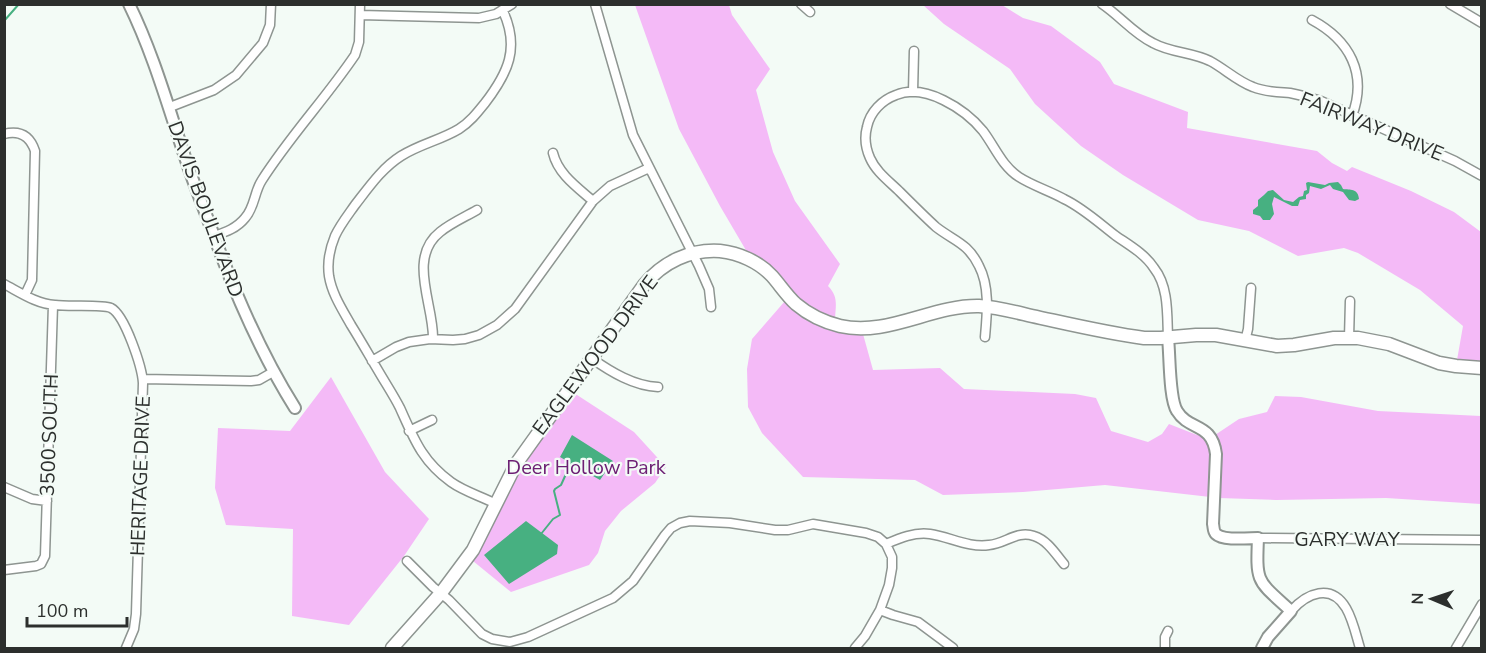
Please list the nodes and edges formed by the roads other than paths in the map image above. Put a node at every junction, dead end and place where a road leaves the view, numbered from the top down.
1 (129, 4) edge
2 (271, 4) edge
3 (360, 4) edge
4 (512, 4) edge
5 (595, 4) edge
6 (801, 4) edge
7 (1102, 4) edge
8 (1450, 4) edge
9 (503, 11) junction
10 (810, 12) dead end
11 (360, 15) junction
12 (1312, 20) dead end
13 (1482, 23) edge
14 (914, 51) dead end
15 (913, 92) junction
16 (170, 107) junction
17 (1352, 116) junction
18 (4, 134) edge
19 (553, 153) dead end
20 (649, 168) junction
21 (1482, 176) edge
22 (593, 201) junction
23 (477, 210) dead end
24 (214, 236) junction
25 (693, 253) junction
26 (4, 285) edge
27 (1251, 288) dead end
28 (25, 295) junction
29 (1350, 302) dead end
30 (53, 305) junction
31 (711, 307) dead end
32 (987, 307) junction
33 (986, 337) dead end
34 (1168, 338) junction
35 (1349, 338) junction
36 (433, 339) junction
37 (1245, 341) junction
38 (591, 358) junction
39 (372, 361) junction
40 (1482, 368) edge
41 (273, 372) junction
42 (143, 379) junction
43 (658, 387) dead end
44 (296, 408) dead end
45 (432, 420) dead end
46 (409, 431) junction
47 (4, 487) edge
48 (47, 501) junction
49 (496, 504) junction
50 (1258, 538) junction
51 (1482, 540) edge
52 (886, 544) junction
53 (407, 561) dead end
54 (1064, 564) dead end
55 (4, 570) edge
56 (441, 593) junction
57 (1482, 604) edge
58 (880, 610) junction
59 (1291, 611) junction
60 (1168, 631) dead end
61 (126, 648) edge
62 (393, 648) edge
63 (855, 648) edge
64 (953, 648) edge
65 (1165, 648) edge
66 (1262, 648) edge
67 (1360, 648) edge
68 (1456, 648) edge

1 - 16 street, DAVIS BOULEVARD
2 - 16 street
3 - 11 street
4 - 9 street
5 - 20 street
6 - 10 street
7 - 17 street, FAIRWAY DRIVE
8 - 13 street
9 - 11 street
9 - 39 street
11 - 24 street
12 - 17 street
14 - 15 street
15 - 32 street
15 - 34 street
16 - 24 street, DAVIS BOULEVARD
17 - 21 street, FAIRWAY DRIVE
18 - 28 street
19 - 22 street
20 - 22 street
20 - 25 street
22 - 36 street
23 - 36 street
24 - 41 street, DAVIS BOULEVARD
25 - 31 street
25 - 32 main road, EAGLEWOOD DRIVE
25 - 38 main road, EAGLEWOOD DRIVE
26 - 28 street
27 - 37 street
28 - 30 street
29 - 35 street
30 - 42 street, HERITAGE DRIVE
30 - 48 street, 3500 SOUTH
32 - 33 street
32 - 34 main road, EAGLEWOOD DRIVE
34 - 37 main road, EAGLEWOOD DRIVE
34 - 50 street, GARY WAY
35 - 37 main road, EAGLEWOOD DRIVE
35 - 40 main road, EAGLEWOOD DRIVE
36 - 39 street
38 - 43 street
38 - 49 main road, EAGLEWOOD DRIVE
39 - 46 street
41 - 42 street
41 - 44 street, DAVIS BOULEVARD
42 - 61 street, HERITAGE DRIVE
45 - 46 street
46 - 49 street
47 - 48 street
48 - 55 street, 3500 SOUTH
49 - 56 main road, EAGLEWOOD DRIVE
50 - 51 street, GARY WAY
50 - 59 street
52 - 54 street
52 - 56 street
52 - 58 street
53 - 56 street
56 - 62 main road, EAGLEWOOD DRIVE
57 - 68 street
58 - 63 street
58 - 64 street
59 - 66 street
59 - 67 street
60 - 65 street

